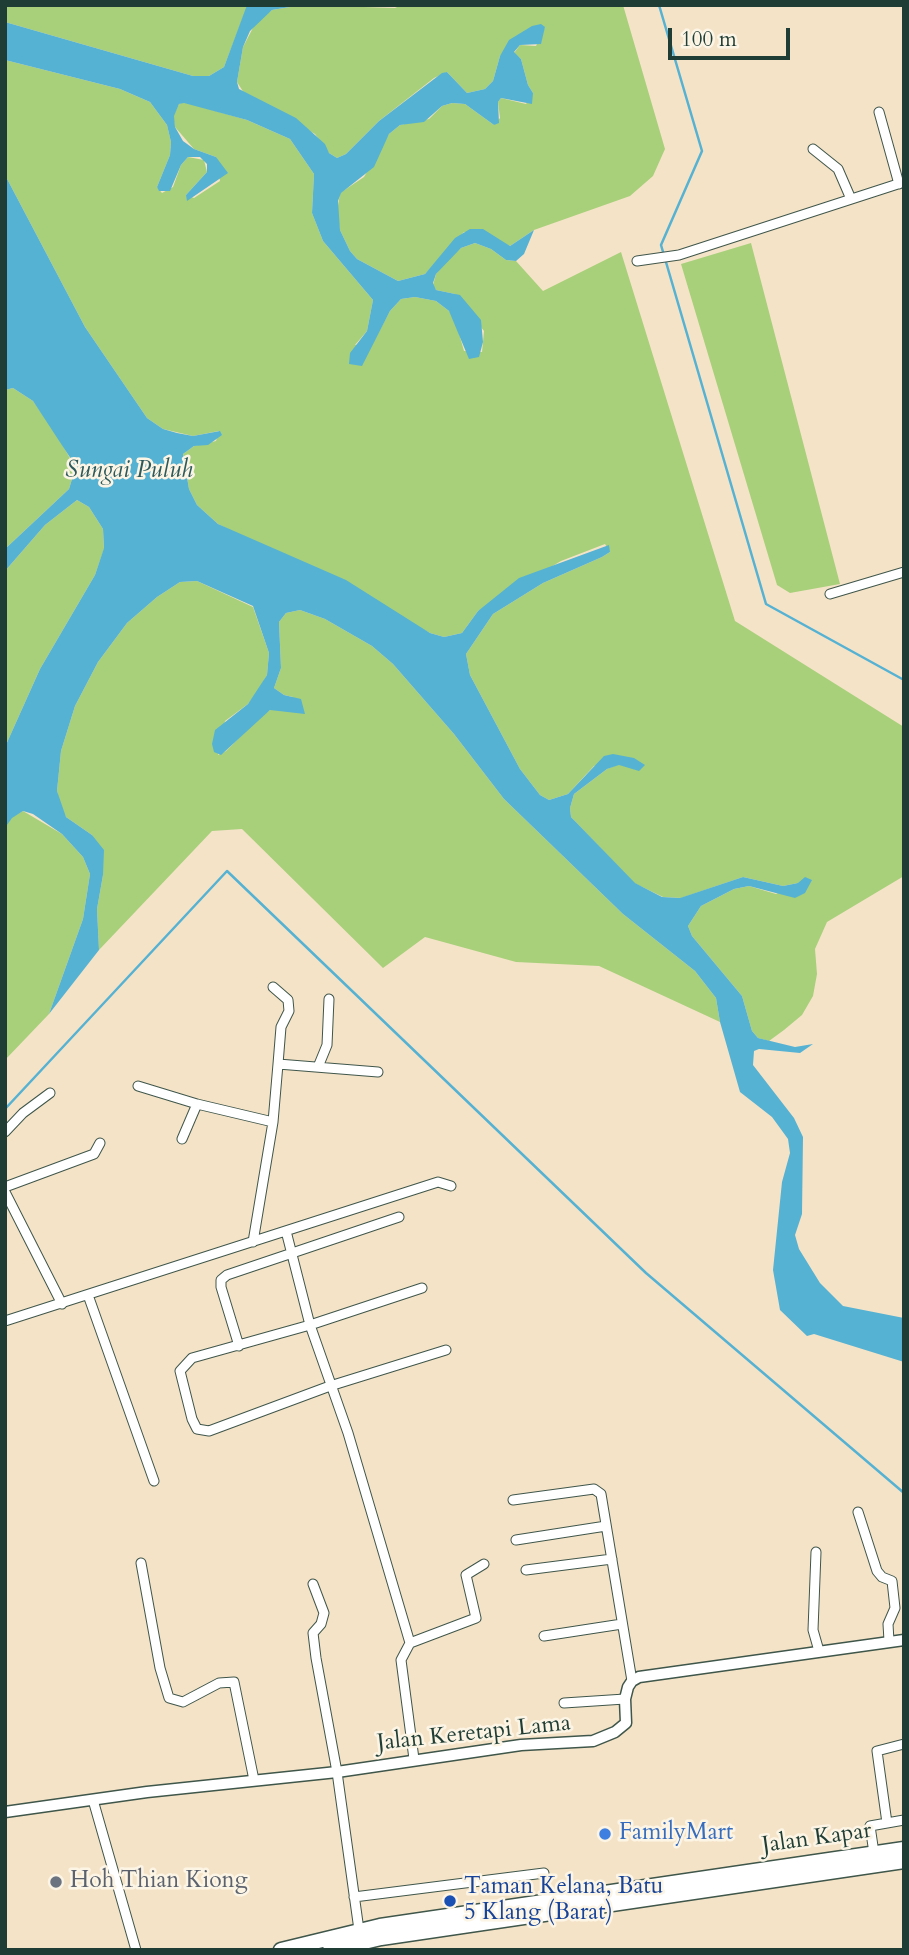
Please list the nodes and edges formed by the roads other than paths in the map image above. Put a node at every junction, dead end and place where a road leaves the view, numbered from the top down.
1 (879, 112) dead end
2 (813, 149) dead end
3 (901, 183) edge
4 (851, 199) junction
5 (637, 261) dead end
6 (904, 572) edge
7 (830, 594) dead end
8 (273, 987) dead end
9 (329, 999) dead end
10 (278, 1064) junction
11 (318, 1067) junction
12 (378, 1072) dead end
13 (138, 1086) dead end
14 (50, 1093) dead end
15 (197, 1104) junction
16 (273, 1122) junction
17 (5, 1132) edge
18 (182, 1139) dead end
19 (100, 1143) dead end
20 (451, 1186) dead end
21 (5, 1187) edge
22 (5, 1192) edge
23 (399, 1217) dead end
24 (286, 1231) junction
25 (253, 1242) junction
26 (291, 1255) junction
27 (422, 1288) dead end
28 (88, 1295) junction
29 (62, 1304) junction
30 (5, 1321) edge
31 (310, 1325) junction
32 (239, 1346) junction
33 (446, 1350) dead end
34 (330, 1386) junction
35 (154, 1481) dead end
36 (513, 1500) dead end
37 (858, 1511) dead end
38 (606, 1526) junction
39 (516, 1539) dead end
40 (816, 1552) dead end
41 (612, 1559) junction
42 (141, 1563) dead end
43 (484, 1564) dead end
44 (526, 1570) dead end
45 (313, 1584) dead end
46 (622, 1624) junction
47 (544, 1636) dead end
48 (904, 1640) edge
49 (889, 1641) junction
50 (410, 1643) junction
51 (819, 1651) junction
52 (632, 1681) junction
53 (625, 1699) junction
54 (564, 1703) dead end
55 (904, 1744) edge
56 (414, 1759) junction
57 (337, 1772) junction
58 (254, 1780) junction
59 (93, 1800) junction
60 (5, 1812) edge
61 (904, 1820) edge
62 (887, 1823) junction
63 (904, 1849) edge
64 (874, 1853) junction
65 (904, 1861) edge
66 (544, 1873) dead end
67 (354, 1897) junction
68 (359, 1930) junction
69 (136, 1950) edge
70 (281, 1950) edge
71 (330, 1950) edge

1 - 3 street
2 - 4 street
3 - 4 street
4 - 5 street
6 - 7 street
8 - 10 street
9 - 11 street
10 - 11 street
10 - 16 street
11 - 12 street
13 - 15 street
14 - 17 street
15 - 16 street
15 - 18 street
16 - 25 street
19 - 21 street
20 - 24 street
22 - 29 street
23 - 26 street
24 - 25 street
24 - 26 street
25 - 28 street
26 - 31 street
26 - 32 street
27 - 31 street
28 - 29 street
28 - 35 street
29 - 30 street
31 - 32 street
31 - 34 street
32 - 34 street
33 - 34 street
34 - 50 street
36 - 38 street
37 - 49 street
38 - 39 street
38 - 41 street
40 - 51 street
41 - 44 street
41 - 46 street
42 - 58 street
43 - 50 street
45 - 57 street
46 - 47 street
46 - 52 street
48 - 49 street
49 - 51 street
50 - 56 street
51 - 52 street
52 - 53 street, Jalan Keretapi Lama
53 - 54 street
53 - 56 street, Jalan Keretapi Lama
55 - 62 street
56 - 57 street, Jalan Keretapi Lama
57 - 58 street, Jalan Keretapi Lama
57 - 67 street
58 - 59 street, Jalan Keretapi Lama
59 - 60 street, Jalan Keretapi Lama
59 - 69 street
61 - 62 street
62 - 64 street
63 - 64 highway, Jalan Kapar
64 - 68 highway, Jalan Kapar
65 - 71 highway, Jalan Kapar
66 - 67 street
67 - 68 street
68 - 70 highway, Jalan Kapar

